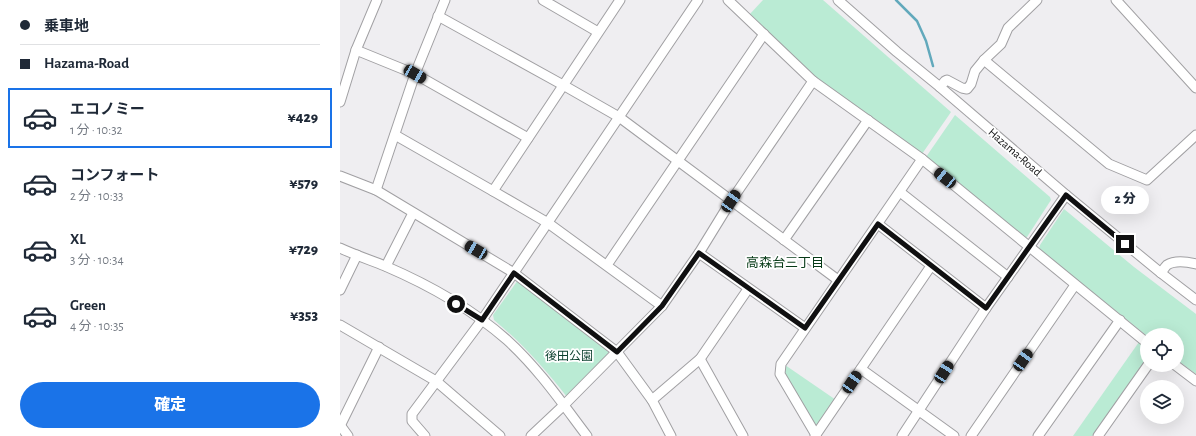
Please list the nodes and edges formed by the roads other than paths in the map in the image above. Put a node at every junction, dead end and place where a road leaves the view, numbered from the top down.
1 (377, 0) edge
2 (444, 0) edge
3 (620, 0) edge
4 (698, 0) edge
5 (728, 0) edge
6 (838, 0) edge
7 (1037, 0) edge
8 (1116, 0) edge
9 (549, 2) edge
10 (438, 16) junction
11 (598, 32) junction
12 (764, 34) junction
13 (356, 50) junction
14 (984, 60) junction
15 (415, 74) junction
16 (813, 81) junction
17 (563, 85) junction
18 (940, 87) junction
19 (1196, 88) edge
20 (340, 102) edge
21 (619, 117) junction
22 (868, 120) junction
23 (395, 135) junction
24 (1196, 135) edge
25 (528, 138) junction
26 (922, 159) junction
27 (678, 161) junction
28 (340, 176) edge
29 (376, 190) junction
30 (493, 191) junction
31 (900, 192) junction
32 (1066, 195) junction
33 (731, 201) junction
34 (413, 213) junction
35 (548, 223) junction
36 (878, 224) junction
37 (784, 240) junction
38 (1029, 247) junction
39 (340, 248) edge
40 (699, 253) junction
41 (357, 255) junction
42 (1196, 264) edge
43 (607, 265) junction
44 (386, 266) junction
45 (931, 266) junction
46 (514, 273) junction
47 (1161, 273) junction
48 (1008, 277) junction
49 (838, 280) junction
50 (1075, 285) junction
51 (748, 289) junction
52 (340, 290) edge
53 (1196, 300) edge
54 (662, 306) junction
55 (986, 308) junction
56 (482, 320) junction
57 (1120, 320) junction
58 (340, 326) edge
59 (805, 328) junction
60 (1140, 337) edge
61 (379, 347) junction
62 (617, 352) junction
63 (700, 359) junction
64 (861, 369) junction
65 (1143, 372) edge
66 (1184, 372) edge
67 (436, 380) junction
68 (1196, 381) edge
69 (652, 400) junction
70 (564, 405) junction
71 (919, 410) junction
72 (340, 425) edge
73 (816, 435) edge
74 (348, 436) edge
75 (425, 436) edge
76 (500, 436) edge
77 (531, 436) edge
78 (587, 436) edge
79 (671, 436) edge
80 (743, 436) edge
81 (902, 436) edge
82 (954, 436) edge
83 (971, 436) edge
84 (1038, 436) edge
85 (1098, 436) edge

1 - 13 street
2 - 10 street
3 - 11 street
4 - 21 street
5 - 12 street
6 - 18 street, Hazama-Road
7 - 14 street
8 - 19 street
9 - 11 street
10 - 15 street
10 - 17 street
11 - 17 street
12 - 16 street
12 - 27 street
13 - 15 street
13 - 20 street
14 - 18 street
14 - 24 street
15 - 23 street
15 - 25 street
16 - 22 street
16 - 33 street
17 - 21 street
17 - 25 street
18 - 32 street, Hazama-Road
21 - 27 street
21 - 35 street
22 - 26 street
22 - 37 street
23 - 29 street
23 - 30 street
25 - 30 street
26 - 31 street
26 - 38 street
27 - 33 street
27 - 43 street
28 - 29 street
29 - 34 street
30 - 35 street
31 - 36 street
31 - 48 street
32 - 38 street
32 - 47 street, Hazama-Road
33 - 37 street
33 - 40 street
34 - 44 street
34 - 46 street
35 - 43 street
35 - 46 street
36 - 45 street
36 - 49 street
37 - 49 street
38 - 48 street
38 - 50 street
39 - 41 street
40 - 51 street
40 - 54 street
41 - 44 street
41 - 52 street
42 - 47 street
43 - 54 street
44 - 56 street
45 - 55 street
45 - 64 street
46 - 56 street
46 - 62 street
47 - 53 street, Hazama-Road
48 - 55 street
49 - 59 street
50 - 57 street
50 - 83 street
51 - 59 street
51 - 63 street
54 - 62 street
55 - 71 street
56 - 67 street
56 - 70 street
57 - 60 street
57 - 84 street
58 - 61 street
59 - 73 street
61 - 67 street
61 - 72 street
62 - 69 street
62 - 70 street
63 - 69 street
63 - 80 street
64 - 71 street
64 - 73 street
65 - 85 street
66 - 68 street
67 - 75 street
67 - 76 street
69 - 79 street
70 - 77 street
70 - 78 street
71 - 81 street
71 - 82 street
72 - 74 street

